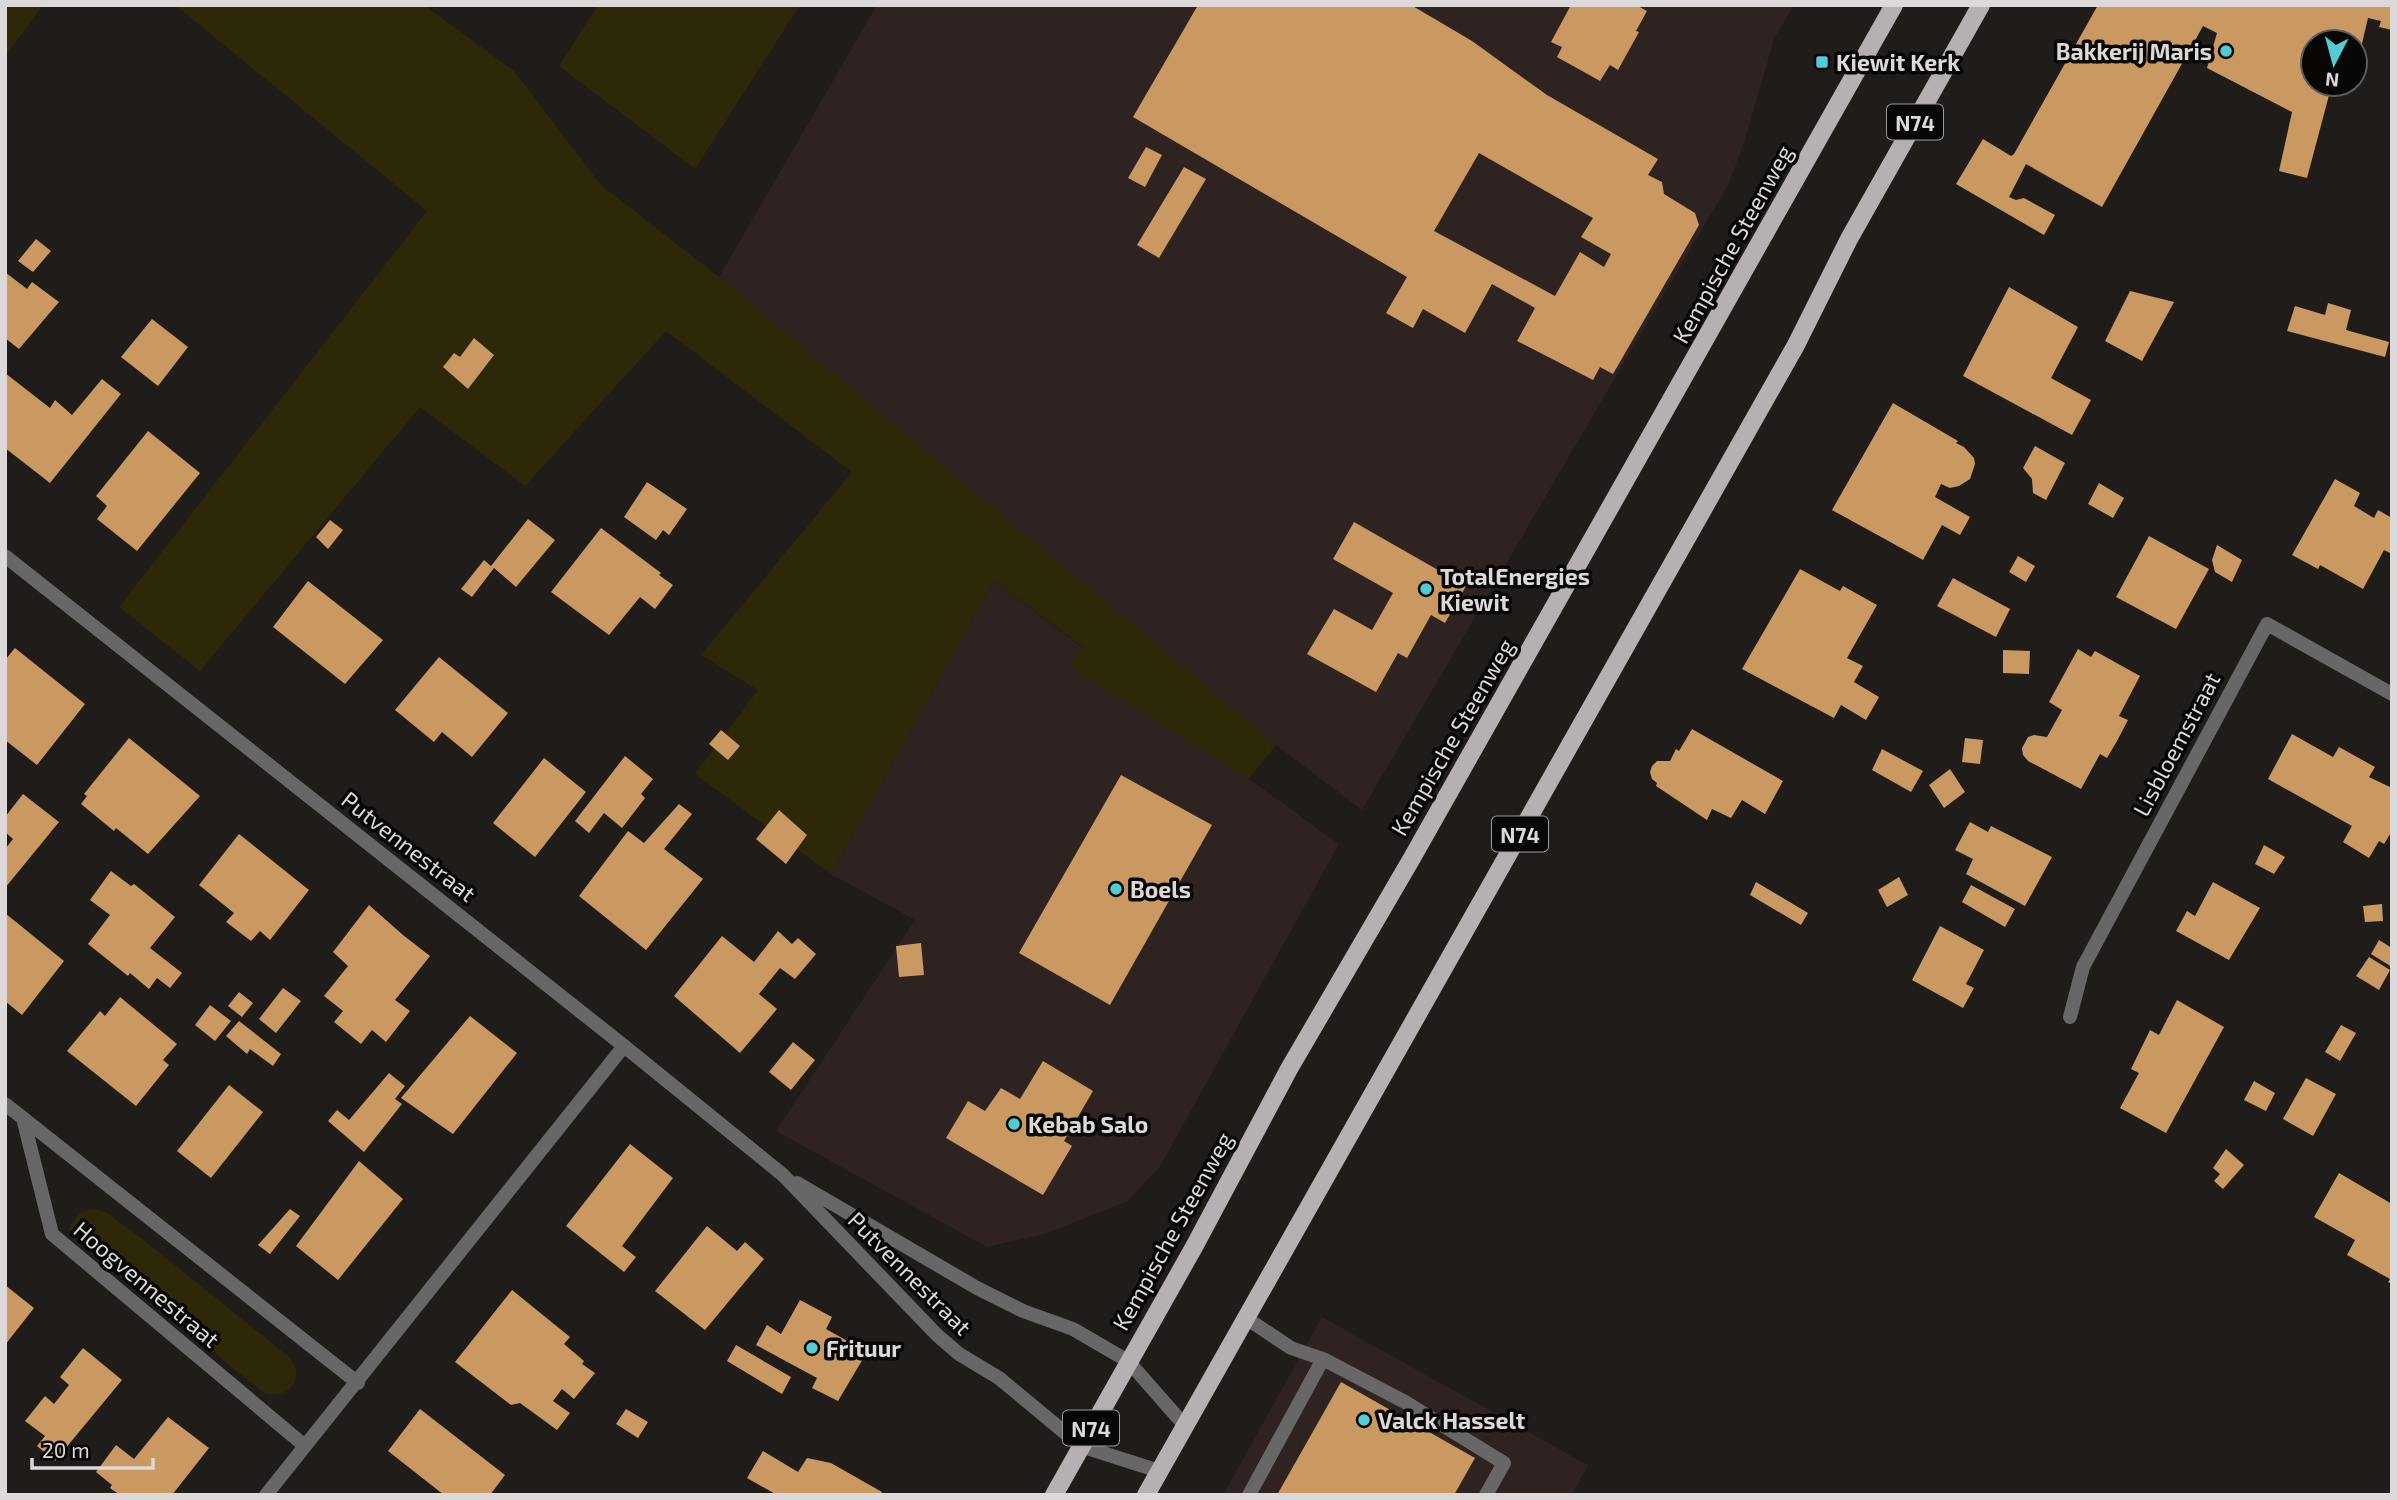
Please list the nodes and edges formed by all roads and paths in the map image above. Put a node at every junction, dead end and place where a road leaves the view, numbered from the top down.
1 (1894, 5) edge
2 (1981, 5) edge
3 (5, 556) edge
4 (2392, 694) edge
5 (2070, 1017) dead end
6 (624, 1046) junction
7 (5, 1104) edge
8 (23, 1118) junction
9 (783, 1175) junction
10 (1246, 1318) junction
11 (1323, 1359) junction
12 (1128, 1361) junction
13 (358, 1383) junction
14 (1186, 1427) junction
15 (305, 1446) junction
16 (1081, 1446) junction
17 (1159, 1471) junction
18 (267, 1495) edge
19 (1054, 1495) edge
20 (1146, 1495) edge
21 (1249, 1495) edge
22 (1486, 1495) edge

1 - 12 main road, Kempische Steenweg / N74
2 - 10 main road, N74
3 - 6 street, Putvennestraat
4 - 5 street, Lisbloemstraat
6 - 9 street, Putvennestraat
6 - 13 street
7 - 8 street
8 - 13 street
8 - 15 street, Hoogvennestraat
9 - 12 street, Putvennestraat
9 - 16 street, Putvennestraat
10 - 11 street
10 - 14 main road, N74
11 - 21 street
11 - 22 street
12 - 14 street, Putvennestraat
12 - 16 main road, Kempische Steenweg / N74
13 - 15 street
14 - 17 main road, N74
15 - 18 street
16 - 17 street, Putvennestraat
16 - 19 main road, Kempische Steenweg / N74
17 - 20 main road, N74

